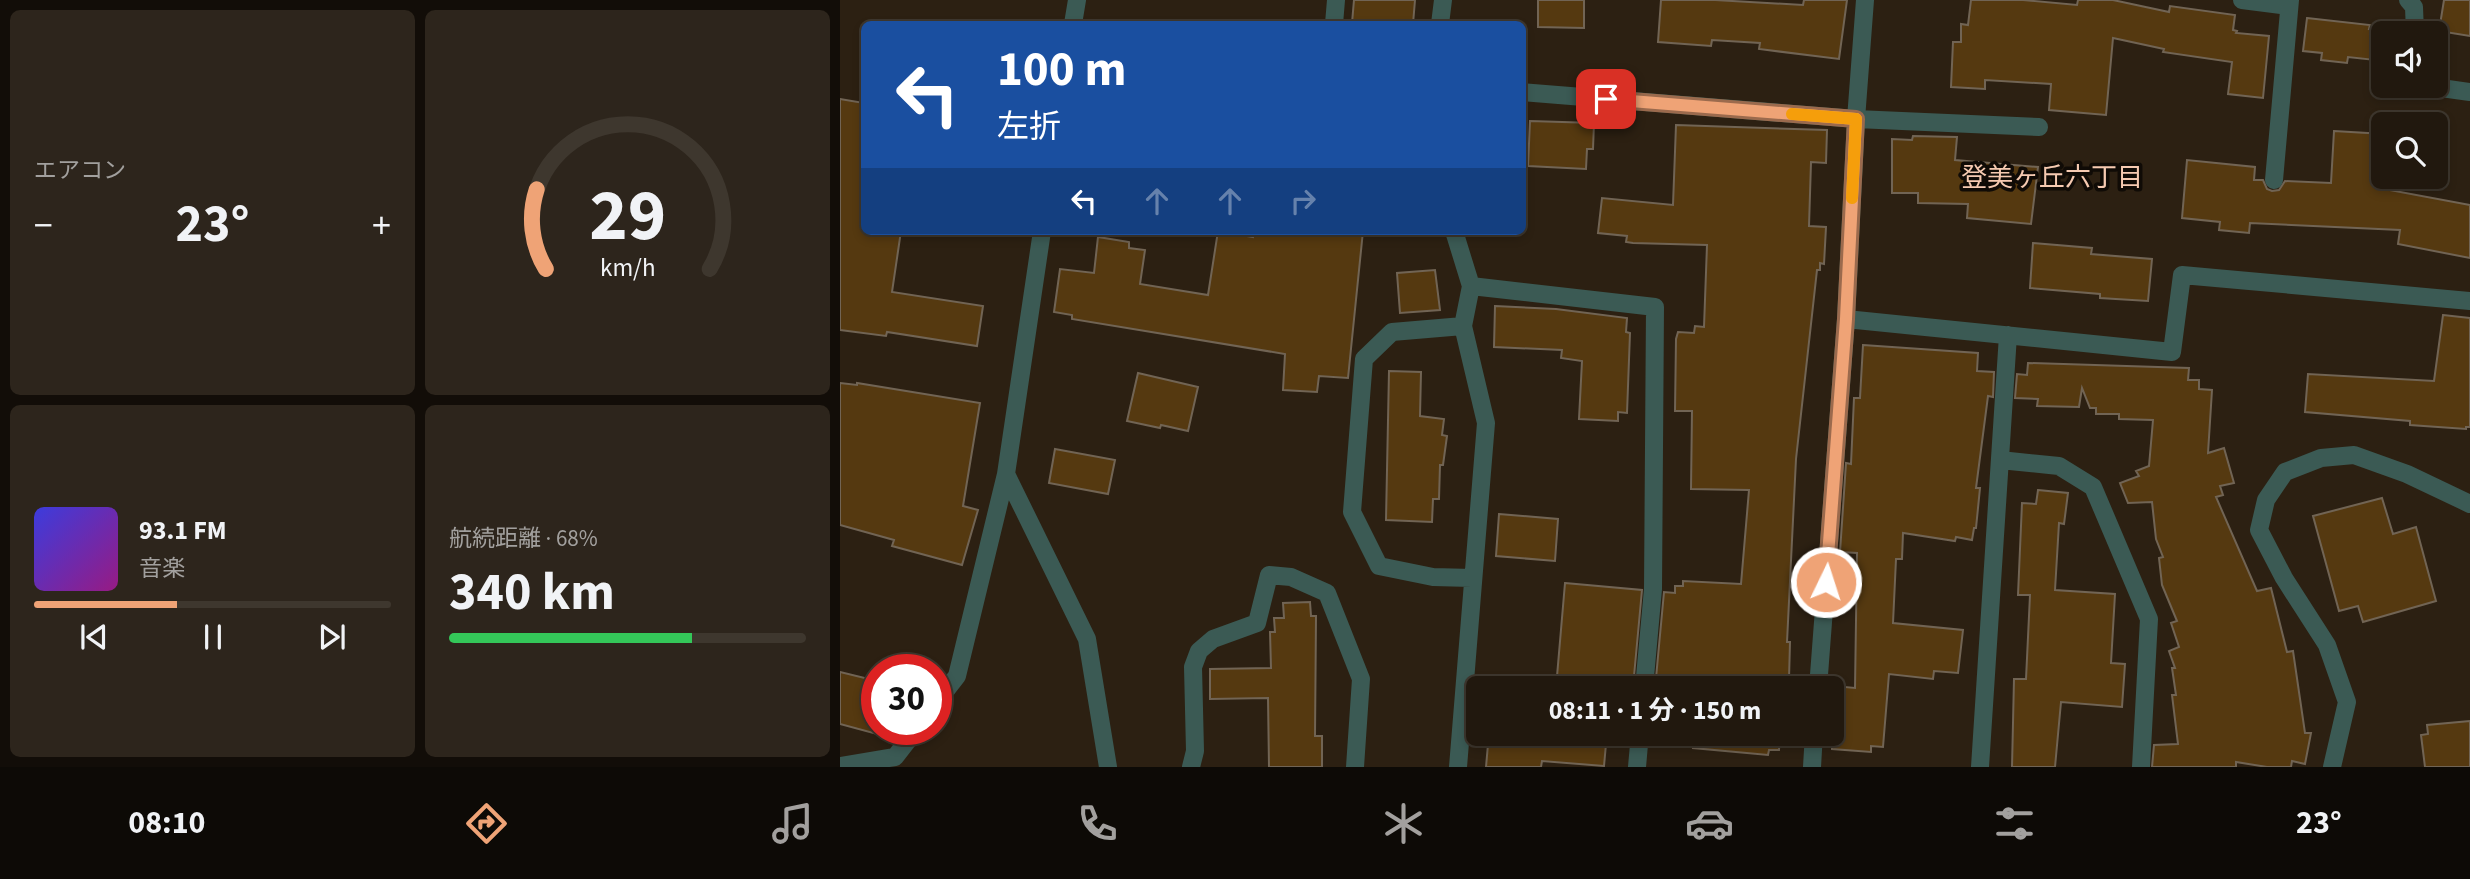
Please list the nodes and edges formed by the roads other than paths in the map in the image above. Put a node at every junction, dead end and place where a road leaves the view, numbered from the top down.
1 (1077, 0) edge
2 (1336, 0) edge
3 (1443, 0) edge
4 (1866, 0) edge
5 (2242, 0) edge
6 (2408, 0) edge
7 (2289, 3) edge
8 (1074, 21) edge
9 (1334, 21) edge
10 (1440, 21) edge
11 (2415, 21) edge
12 (2448, 89) edge
13 (1526, 92) edge
14 (2470, 92) edge
15 (1856, 119) junction
16 (2039, 127) dead end
17 (2274, 180) dead end
18 (1041, 235) edge
19 (1455, 235) edge
20 (1471, 286) junction
21 (2470, 301) edge
22 (1846, 319) junction
23 (1463, 326) junction
24 (2008, 335) junction
25 (2000, 460) junction
26 (1006, 474) junction
27 (2470, 504) edge
28 (1472, 578) junction
29 (1645, 676) edge
30 (1819, 676) edge
31 (952, 682) edge
32 (904, 745) edge
33 (1639, 746) edge
34 (1813, 746) edge
35 (840, 766) edge
36 (1108, 767) edge
37 (1191, 767) edge
38 (1355, 767) edge
39 (1458, 767) edge
40 (1637, 767) edge
41 (1812, 767) edge
42 (1980, 767) edge
43 (2141, 767) edge
44 (2332, 767) edge

1 - 8 street
2 - 9 street
3 - 10 street
4 - 15 street
5 - 7 street
6 - 11 street
7 - 17 street
12 - 14 street
13 - 15 street
15 - 16 street
15 - 22 street
18 - 26 street
19 - 20 street
20 - 23 street
20 - 29 street
21 - 24 street
22 - 24 street
22 - 30 street
23 - 28 street
23 - 28 street
24 - 25 street
25 - 42 street
25 - 43 street
26 - 31 street
26 - 36 street
27 - 44 street
28 - 39 street
32 - 35 street
33 - 40 street
34 - 41 street
37 - 38 street

